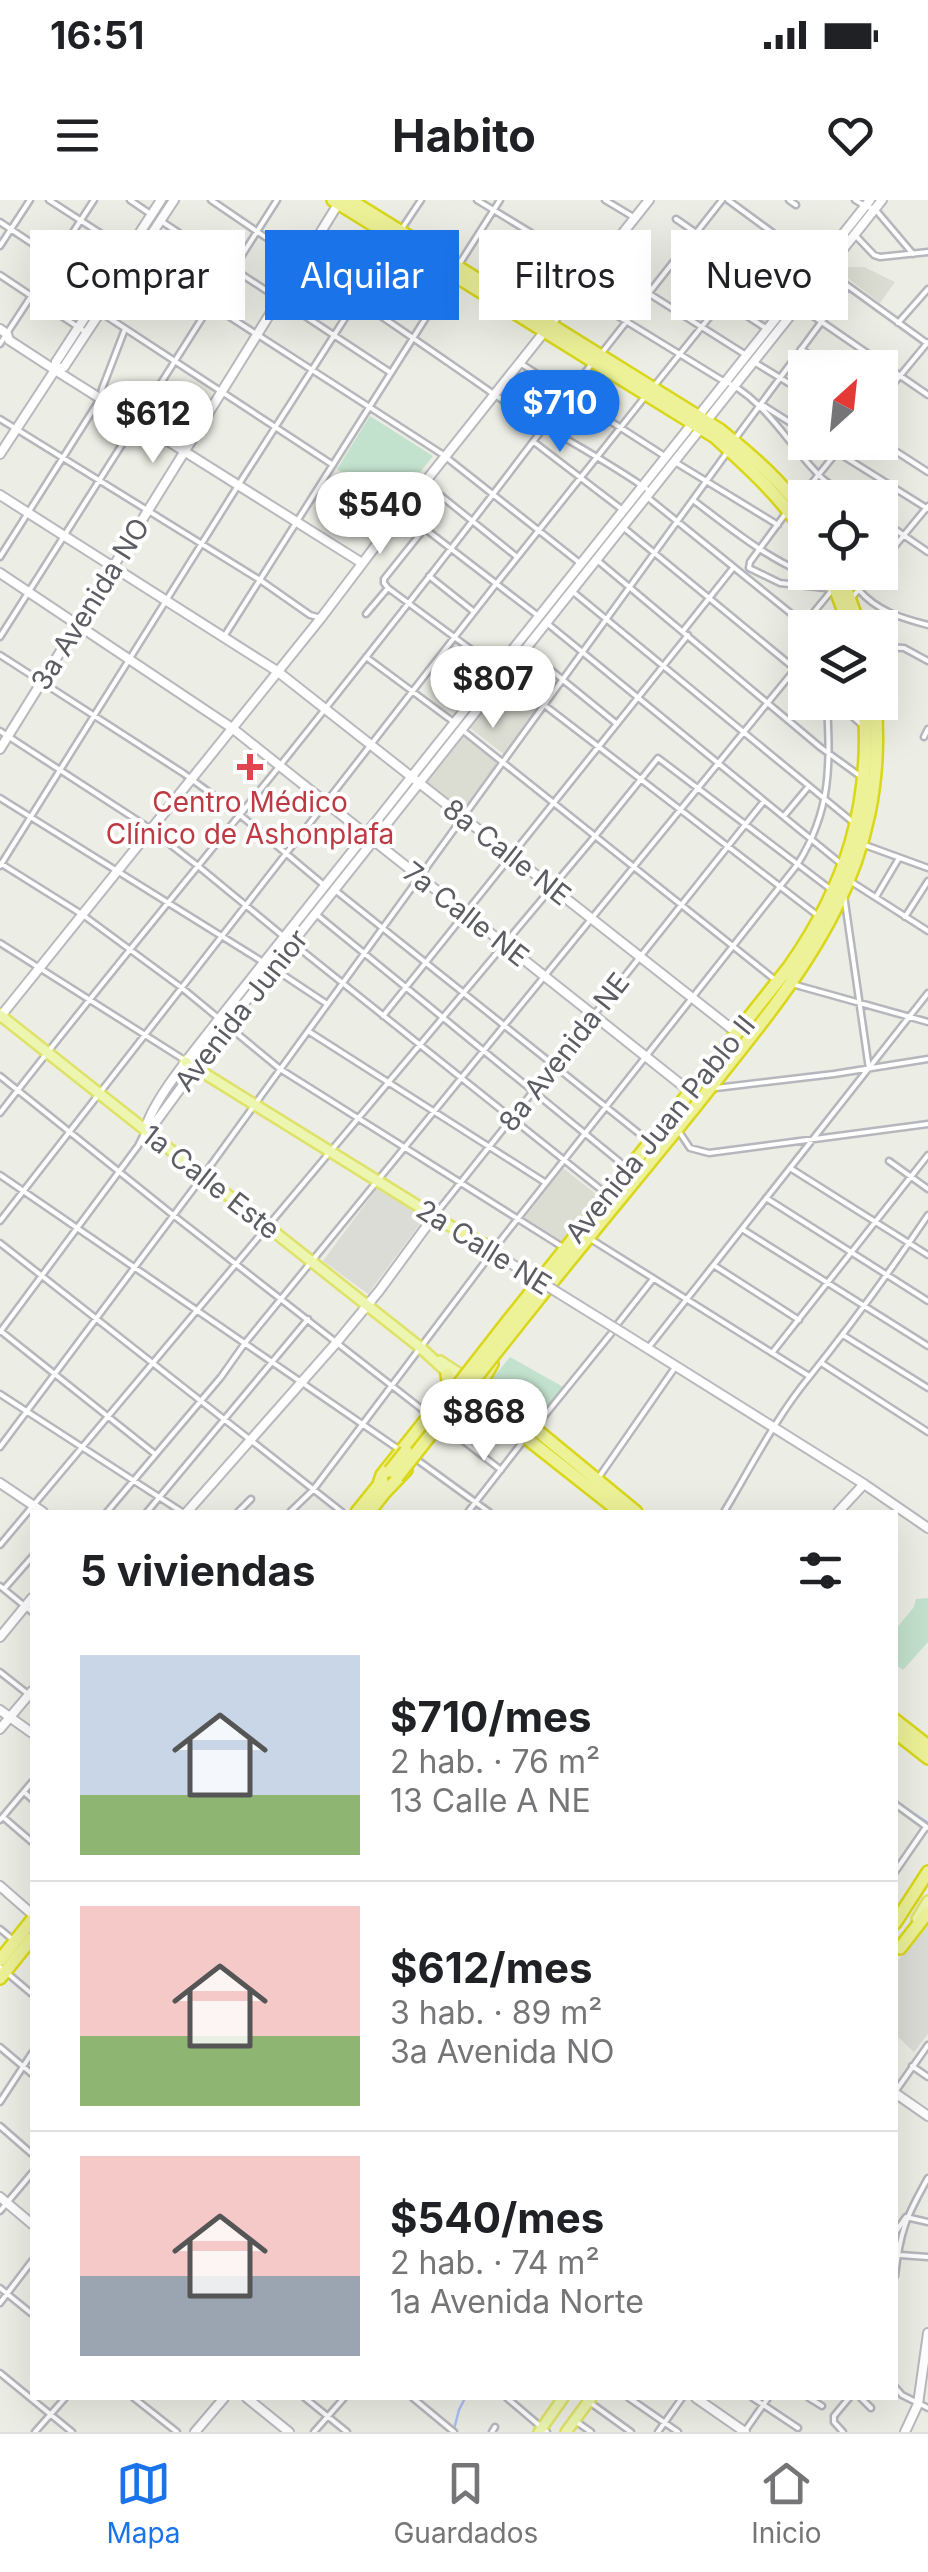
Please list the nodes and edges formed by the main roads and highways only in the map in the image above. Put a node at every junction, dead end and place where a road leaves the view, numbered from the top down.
1 (340, 201) edge
2 (788, 502) edge
3 (843, 590) edge
4 (852, 599) junction
5 (851, 610) edge
6 (855, 610) edge
7 (865, 720) edge
8 (876, 720) edge
9 (843, 890) junction
10 (0, 1016) edge
11 (191, 1064) road end
12 (704, 1084) junction
13 (695, 1096) junction
14 (468, 1237) joint
15 (548, 1271) junction
16 (562, 1271) junction
17 (529, 1276) junction
18 (558, 1294) junction
19 (531, 1300) junction
20 (621, 1332) road end
21 (480, 1350) junction
22 (495, 1359) junction
23 (450, 1371) junction
24 (482, 1396) junction
25 (433, 1412) junction
26 (445, 1422) junction
27 (594, 1484) junction
28 (381, 1490) junction
29 (359, 1510) edge
30 (370, 1510) edge
31 (618, 1510) edge
32 (633, 1510) edge
33 (898, 1722) edge
34 (898, 1734) edge
35 (928, 1746) edge
36 (928, 1758) edge
37 (928, 1876) edge
38 (928, 1901) edge
39 (928, 1912) edge
40 (30, 1920) edge
41 (898, 1920) edge
42 (30, 1940) edge
43 (898, 1952) edge
44 (1, 1969) edge
45 (562, 2400) edge
46 (589, 2400) edge
47 (543, 2431) edge
48 (566, 2432) edge

1 - 2 highway
3 - 4 highway
4 - 5 highway
4 - 6 highway
7 - 9 highway, Avenida Juan Pablo II
8 - 9 highway, Avenida Juan Pablo II
9 - 12 highway, Avenida Juan Pablo II
9 - 12 highway, Avenida Juan Pablo II
10 - 23 main road, 1a Calle Este
11 - 14 main road, 2a Calle NE
12 - 13 highway, Avenida Juan Pablo II
13 - 15 highway, Avenida Juan Pablo II
13 - 16 highway, Avenida Juan Pablo II
14 - 17 highway
15 - 17 highway
15 - 19 highway, Avenida Juan Pablo II
16 - 18 highway
16 - 19 highway, Avenida Juan Pablo II
17 - 19 highway
18 - 19 highway
18 - 20 highway
19 - 21 highway
19 - 22 highway
19 - 28 highway, Avenida Juan Pablo II, bridge
21 - 22 highway
21 - 23 highway
22 - 24 highway
23 - 24 main road, 1a Calle Este
23 - 25 highway
24 - 26 highway
24 - 27 highway
25 - 26 highway
25 - 28 highway
26 - 28 highway
27 - 31 highway
27 - 32 highway
28 - 29 highway, Avenida Juan Pablo II
28 - 30 highway, Avenida Juan Pablo II
33 - 35 highway
34 - 36 highway
37 - 41 highway
38 - 43 main road
39 - 43 highway
40 - 44 highway
42 - 44 highway
45 - 47 main road
46 - 48 main road

